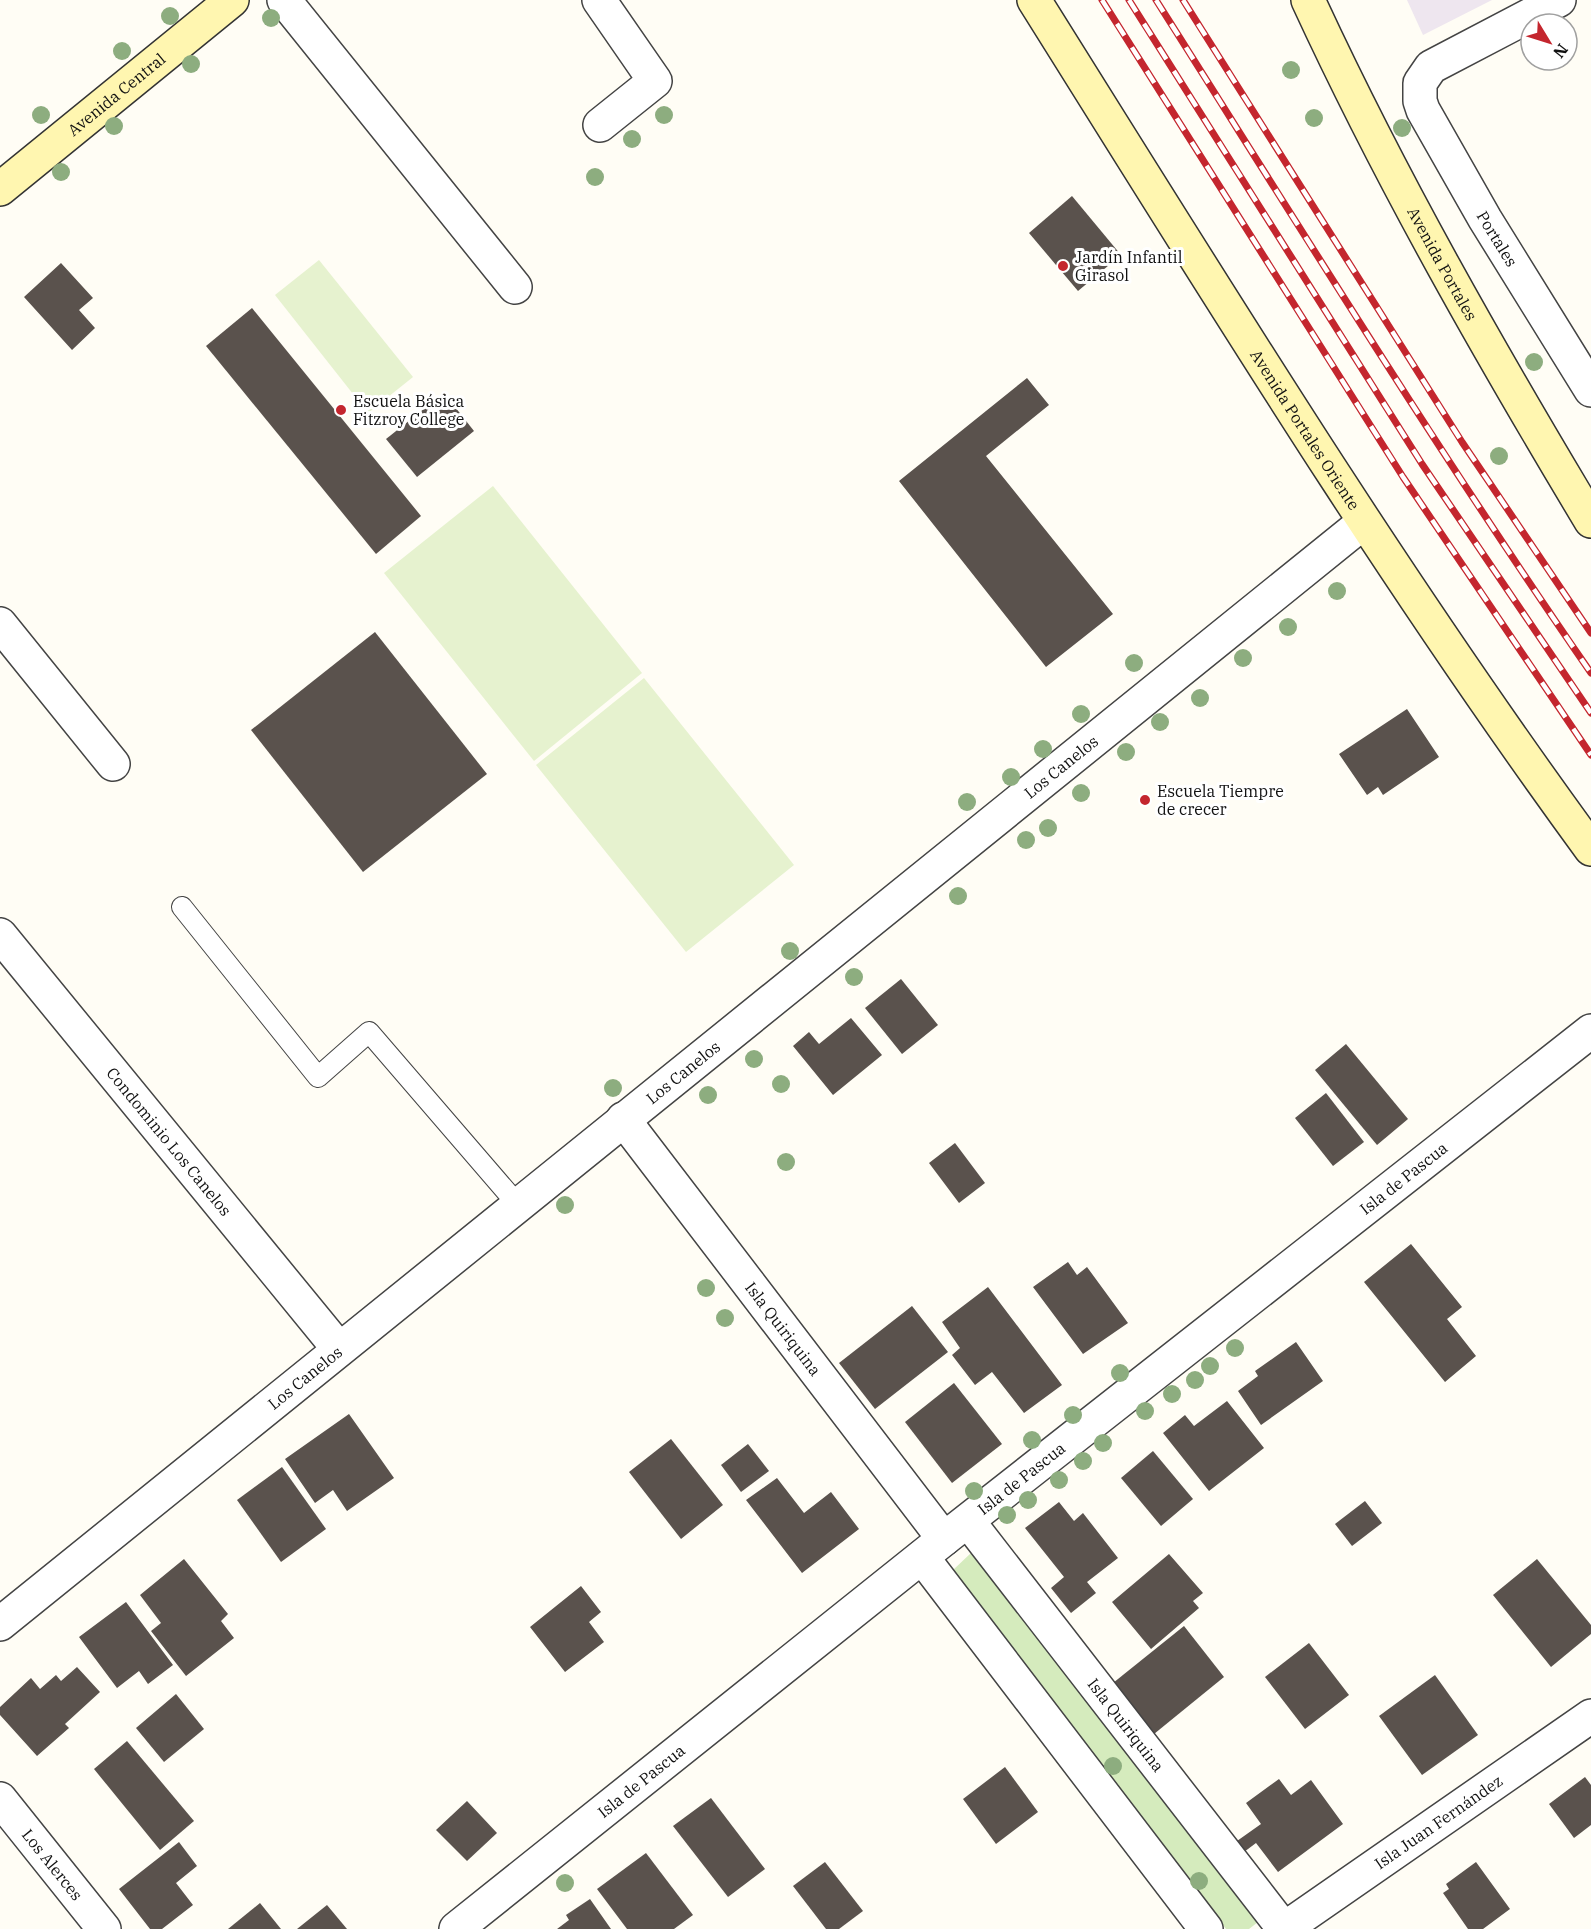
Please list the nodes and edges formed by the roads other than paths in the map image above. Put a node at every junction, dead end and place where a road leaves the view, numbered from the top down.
1 (232, 0) edge
2 (284, 0) edge
3 (599, 0) edge
4 (1034, 0) edge
5 (1308, 0) edge
6 (1559, 0) edge
7 (600, 125) dead end
8 (0, 189) edge
9 (515, 286) dead end
10 (1590, 386) edge
11 (1591, 520) edge
12 (1364, 522) junction
13 (0, 624) edge
14 (113, 764) dead end
15 (1591, 849) edge
16 (182, 907) dead end
17 (0, 935) edge
18 (1591, 1031) edge
19 (623, 1119) junction
20 (518, 1205) junction
21 (339, 1349) junction
22 (945, 1539) junction
23 (0, 1624) edge
24 (1591, 1716) edge
25 (0, 1799) edge
26 (104, 1929) edge
27 (456, 1929) edge
28 (1206, 1929) edge
29 (1284, 1929) edge

1 - 8 street, Avenida Central
2 - 9 street
3 - 7 street
4 - 12 street, Avenida Portales Oriente
5 - 11 street, Avenida Portales
6 - 10 street, Portales
12 - 15 street, Avenida Portales Oriente
12 - 19 street, Los Canelos
13 - 14 street
16 - 20 lane
17 - 21 street, Condominio Los Canelos
18 - 22 street, Isla de Pascua
19 - 20 street, Los Canelos
19 - 22 street, Isla Quiriquina
20 - 21 street, Los Canelos
21 - 23 street, Los Canelos
22 - 27 street, Isla de Pascua
22 - 28 street, Isla Quiriquina
22 - 29 street, Isla Quiriquina
24 - 29 street, Isla Juan Fernández
25 - 26 street, Los Alerces

